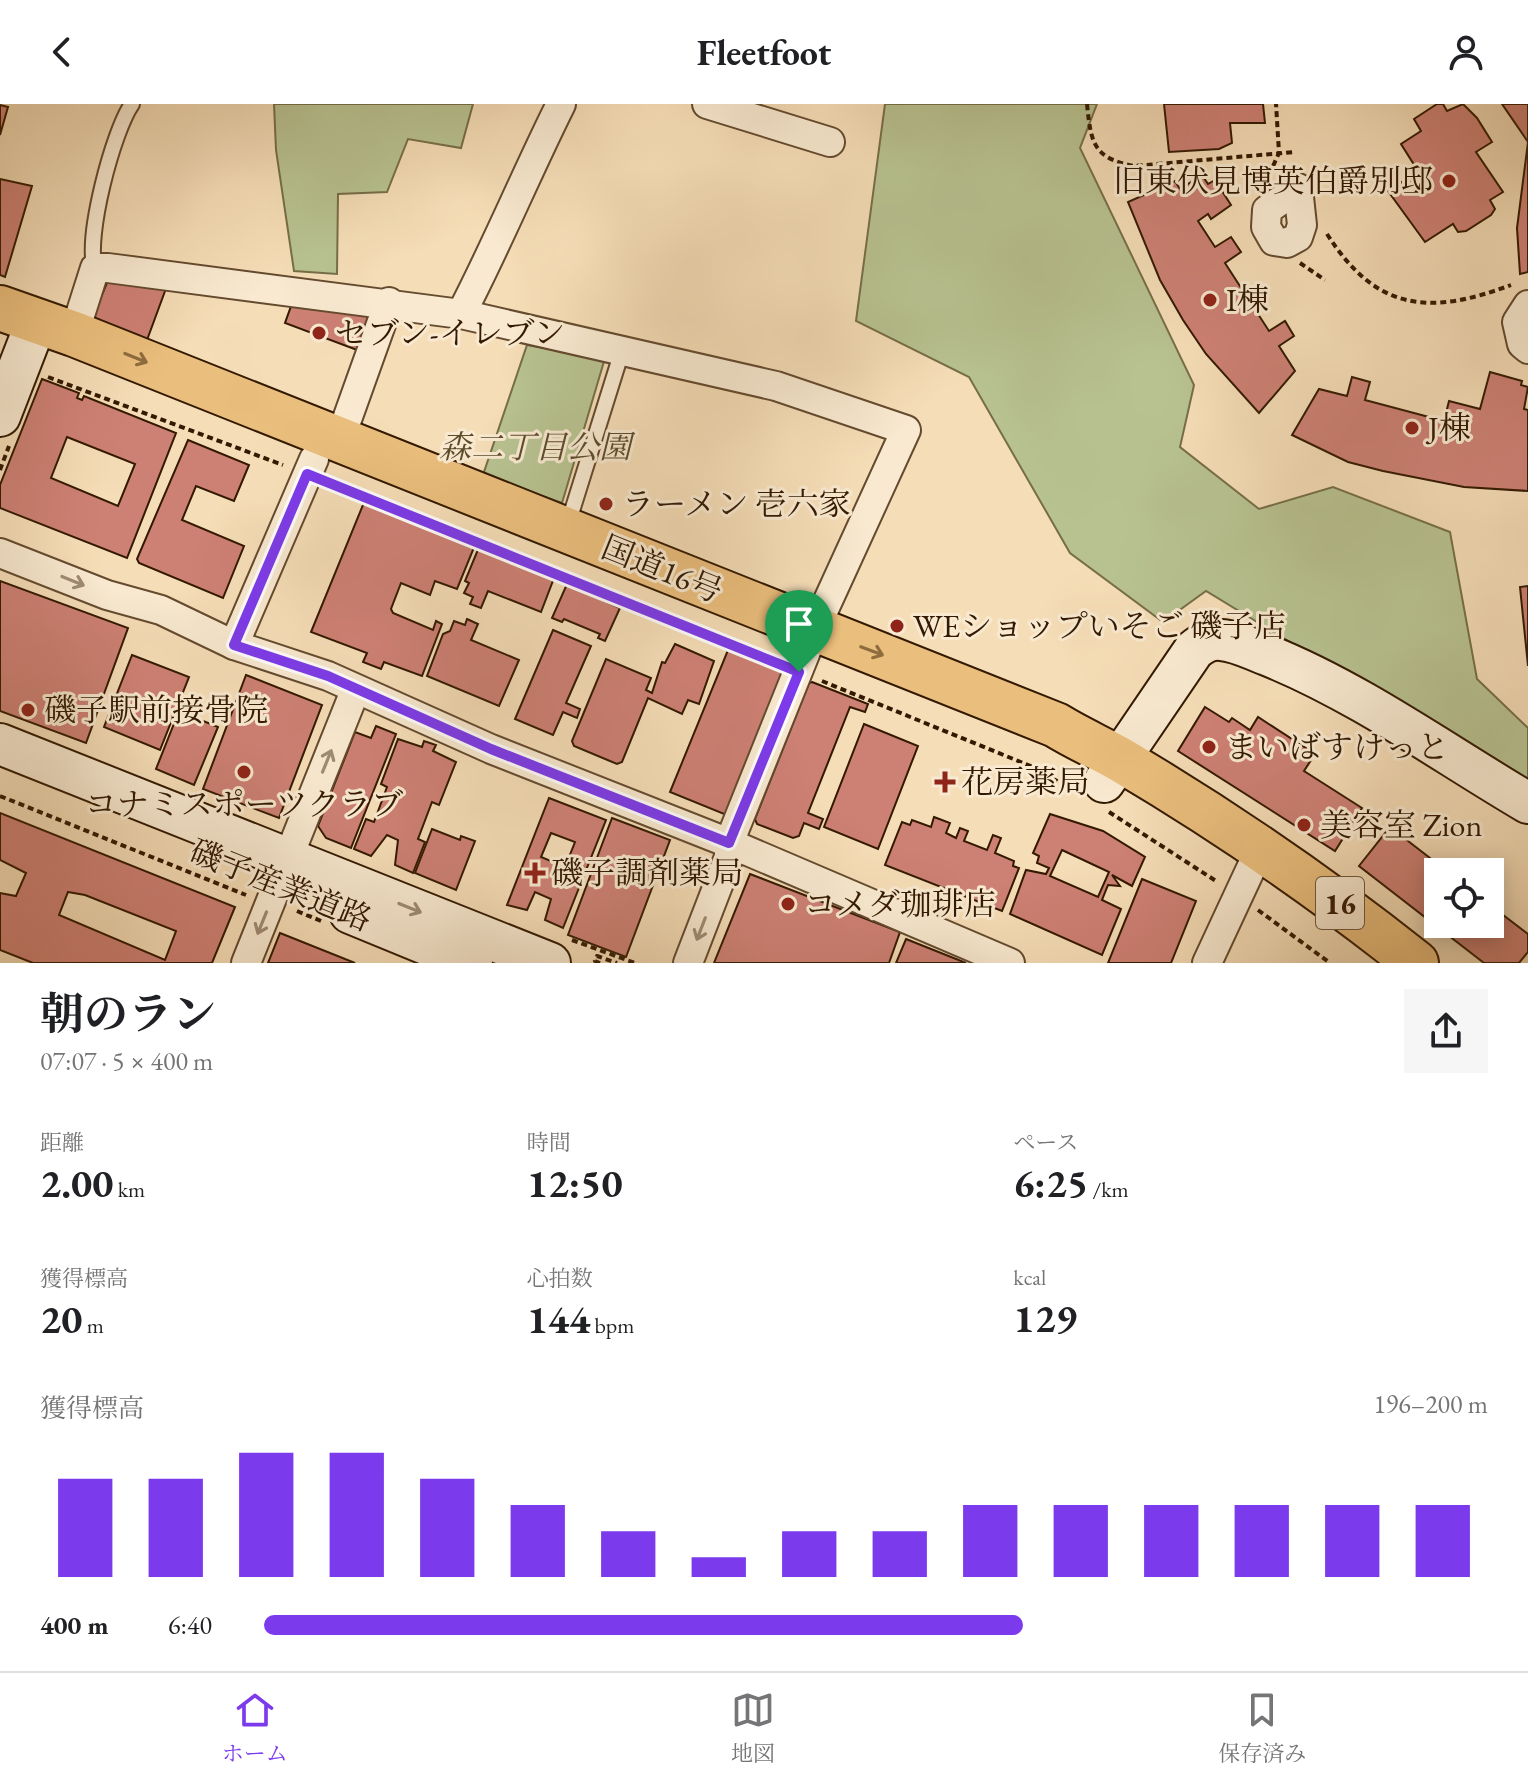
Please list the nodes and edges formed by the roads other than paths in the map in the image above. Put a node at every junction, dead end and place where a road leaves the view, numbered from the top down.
1 (132, 104) edge
2 (561, 104) edge
3 (707, 104) edge
4 (830, 142) dead end
5 (95, 268) junction
6 (1526, 293) edge
7 (389, 302) junction
8 (461, 314) junction
9 (30, 335) edge
10 (1528, 349) edge
11 (622, 351) junction
12 (0, 416) edge
13 (320, 457) junction
14 (566, 531) junction
15 (0, 553) edge
16 (234, 645) junction
17 (806, 653) junction
18 (355, 691) junction
19 (0, 744) edge
20 (0, 772) edge
21 (1102, 786) junction
22 (1528, 803) edge
23 (729, 843) junction
24 (1246, 878) junction
25 (272, 880) junction
26 (246, 963) edge
27 (472, 963) edge
28 (550, 963) edge
29 (688, 963) edge
30 (1010, 963) edge
31 (1207, 963) edge
32 (1374, 963) edge
33 (1416, 963) edge

1 - 5 lane
2 - 8 street
3 - 4 street
5 - 7 street
5 - 9 street
6 - 10 street
7 - 8 street
7 - 13 street
8 - 11 street
9 - 12 street
9 - 13 highway, 国道16号 / 16
11 - 14 lane
11 - 17 street
13 - 14 highway, 国道16号 / 16
13 - 16 street
13 - 17 highway, 国道16号 / 16
14 - 17 highway, 国道16号 / 16
15 -> 16 street
16 - 18 street
17 - 21 highway, 国道16号 / 16
17 - 23 street
18 - 23 street
25 -> 18 street
19 - 25 street, 磯子産業道路
20 - 25 street, 磯子産業道路
21 - 22 street
21 - 24 highway, 国道16号 / 16
23 -> 29 street
23 - 30 street
24 - 31 street
24 - 32 highway, 国道16号 / 16
24 - 33 highway, 国道16号 / 16
25 -> 26 street
25 - 27 street, 磯子産業道路
25 -> 28 street, 磯子産業道路

